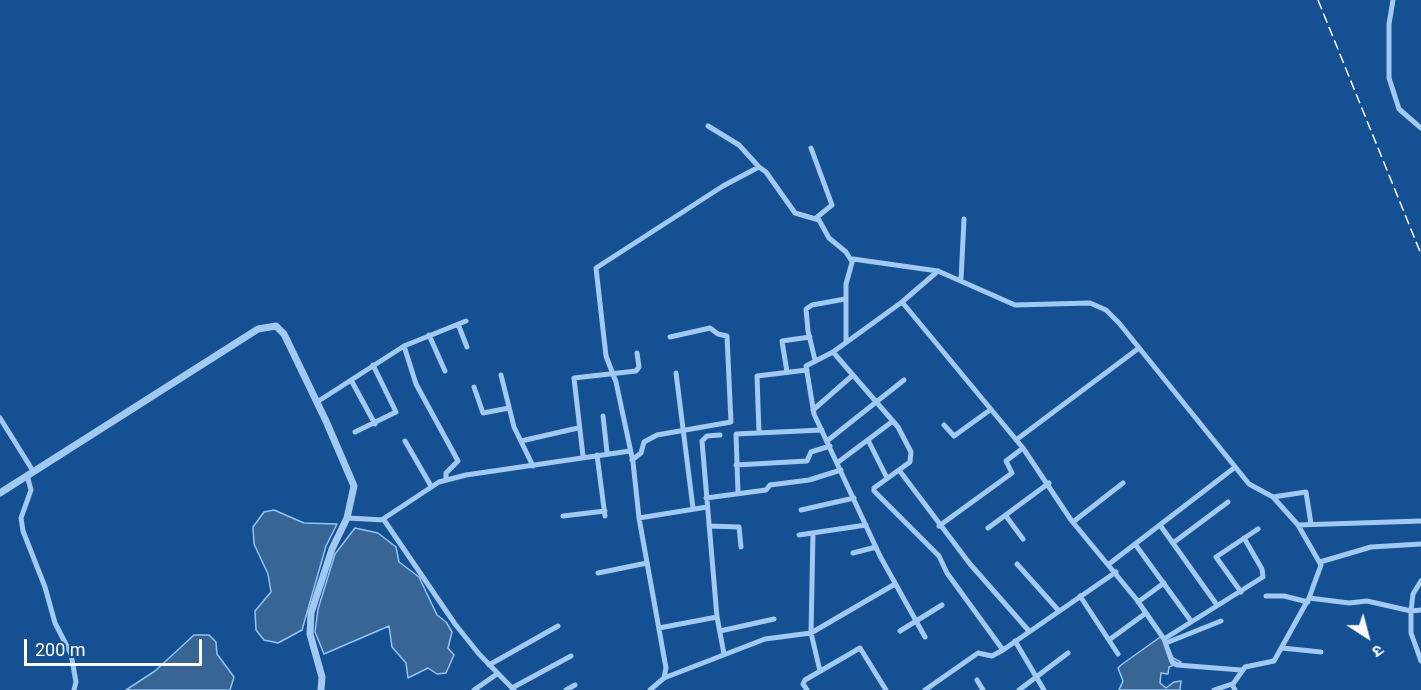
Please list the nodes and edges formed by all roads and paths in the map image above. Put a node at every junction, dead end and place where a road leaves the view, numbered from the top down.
1 (1393, 0) edge
2 (708, 126) dead end
3 (1421, 128) edge
4 (811, 148) dead end
5 (759, 167) junction
6 (816, 218) junction
7 (964, 219) dead end
8 (851, 260) junction
9 (938, 271) junction
10 (960, 280) junction
11 (845, 300) junction
12 (902, 302) junction
13 (466, 321) dead end
14 (458, 324) junction
15 (429, 335) junction
16 (670, 337) dead end
17 (810, 337) junction
18 (846, 342) junction
19 (404, 346) junction
20 (467, 347) dead end
21 (1139, 348) junction
22 (833, 352) junction
23 (637, 353) dead end
24 (816, 360) junction
25 (373, 365) junction
26 (807, 370) junction
27 (445, 371) dead end
28 (787, 372) junction
29 (676, 373) dead end
30 (501, 375) dead end
31 (613, 375) junction
32 (853, 375) junction
33 (351, 380) junction
34 (904, 380) dead end
35 (474, 387) dead end
36 (317, 402) junction
37 (876, 402) junction
38 (509, 408) junction
39 (813, 410) junction
40 (990, 410) junction
41 (603, 416) dead end
42 (0, 418) edge
43 (893, 421) junction
44 (375, 424) junction
45 (944, 425) dead end
46 (578, 428) junction
47 (684, 430) junction
48 (822, 430) junction
49 (355, 432) dead end
50 (759, 433) junction
51 (720, 435) dead end
52 (868, 440) junction
53 (405, 441) dead end
54 (521, 441) junction
55 (1016, 441) junction
56 (829, 443) junction
57 (1023, 448) junction
58 (630, 450) junction
59 (608, 452) junction
60 (597, 454) junction
61 (583, 456) junction
62 (632, 460) junction
63 (837, 463) junction
64 (736, 465) junction
65 (533, 466) junction
66 (1234, 468) junction
67 (841, 470) junction
68 (899, 470) junction
69 (30, 473) junction
70 (887, 478) junction
71 (446, 480) junction
72 (1049, 483) junction
73 (1123, 483) dead end
74 (431, 486) junction
75 (0, 492) edge
76 (738, 493) junction
77 (1273, 497) junction
78 (706, 498) junction
79 (854, 498) junction
80 (1228, 502) dead end
81 (707, 507) junction
82 (693, 508) junction
83 (801, 510) dead end
84 (563, 516) dead end
85 (1006, 516) junction
86 (639, 518) junction
87 (383, 519) junction
88 (346, 520) junction
89 (1421, 521) edge
90 (1073, 522) junction
91 (1311, 524) junction
92 (866, 525) junction
93 (1161, 525) junction
94 (1298, 525) junction
95 (709, 526) junction
96 (939, 526) junction
97 (988, 528) dead end
98 (1258, 529) dead end
99 (813, 533) junction
100 (799, 535) dead end
101 (1244, 538) junction
102 (1023, 539) dead end
103 (1173, 543) junction
104 (1135, 544) junction
105 (1421, 544) edge
106 (741, 547) dead end
107 (876, 547) junction
108 (853, 553) dead end
109 (1320, 562) junction
110 (647, 563) junction
111 (1017, 564) dead end
112 (1109, 564) junction
113 (1116, 572) junction
114 (598, 573) dead end
115 (1421, 581) edge
116 (1164, 583) junction
117 (895, 584) junction
118 (1241, 592) junction
119 (1266, 596) dead end
120 (1080, 597) junction
121 (1308, 600) junction
122 (1138, 602) junction
123 (942, 605) dead end
124 (1217, 605) junction
125 (1411, 610) junction
126 (1421, 610) edge
127 (1059, 611) junction
128 (1146, 613) junction
129 (717, 617) junction
130 (774, 619) dead end
131 (916, 620) junction
132 (1191, 621) junction
133 (1221, 621) dead end
134 (558, 626) dead end
135 (659, 628) junction
136 (720, 631) junction
137 (900, 631) dead end
138 (1029, 631) junction
139 (812, 633) junction
140 (925, 637) dead end
141 (1109, 640) junction
142 (1015, 641) junction
143 (1165, 641) junction
144 (1414, 642) junction
145 (1421, 642) edge
146 (1282, 648) junction
147 (1003, 650) junction
148 (1322, 652) dead end
149 (1068, 653) dead end
150 (724, 654) junction
151 (1118, 654) dead end
152 (571, 656) dead end
153 (1421, 661) edge
154 (489, 665) junction
155 (1241, 670) junction
156 (820, 671) junction
157 (497, 674) junction
158 (664, 678) junction
159 (1036, 678) junction
160 (976, 680) dead end
161 (575, 685) dead end
162 (1234, 687) edge
163 (513, 689) edge
164 (74, 690) edge
165 (321, 690) edge
166 (474, 690) edge
167 (566, 690) edge
168 (650, 690) edge
169 (807, 690) edge
170 (886, 690) edge
171 (925, 690) edge
172 (983, 690) edge
173 (1019, 690) edge
174 (1044, 690) edge
175 (1214, 690) edge

1 - 3 street
2 - 5 street
4 - 6 street
5 - 6 street
5 - 31 street
6 - 8 street
7 - 10 street
8 - 9 street
8 - 11 street
9 - 10 street
9 - 12 street
10 - 21 street
11 - 17 street
11 - 18 street
12 - 18 street
12 - 40 street
13 - 14 street
14 - 15 street
14 - 20 street
15 - 19 street
15 - 27 street
16 - 47 street
17 - 24 street
17 - 28 street
18 - 22 street
19 - 25 street
19 - 71 street
21 - 55 street
21 - 66 street
22 - 24 street
22 - 32 street
23 - 31 street
24 - 26 street
25 - 33 street
25 - 44 street
26 - 28 street
26 - 39 street
28 - 50 street
29 - 47 street
30 - 38 street
31 - 46 street
31 - 58 street
32 - 37 street
32 - 39 street
33 - 36 street
33 - 44 street
34 - 37 street
35 - 38 street
36 - 69 street
36 - 88 street
37 - 43 street
37 - 56 street
38 - 54 street
39 - 48 street
40 - 45 street
40 - 55 street
41 - 59 street
42 - 69 street
43 - 52 street
43 - 68 street
44 - 49 street
46 - 54 street
46 - 61 street
47 - 62 street
47 - 82 street
48 - 50 street
48 - 56 street
50 - 64 street
51 - 78 street
52 - 63 street
52 - 70 street
53 - 74 street
54 - 65 street
55 - 57 street
56 - 63 street
56 - 64 street
57 - 72 street
57 - 96 street
58 - 59 street
58 - 62 street
59 - 60 street
60 - 61 street
60 - 84 street
61 - 65 street
62 - 86 street
63 - 67 street
64 - 76 street
65 - 71 street
66 - 77 street
66 - 93 street
67 - 76 street
67 - 79 street
68 - 70 street
68 - 96 street
69 - 75 street
69 - 164 street
70 - 147 street
71 - 74 street
72 - 85 street
72 - 90 street
73 - 90 street
74 - 87 street
76 - 78 street
77 - 91 street
77 - 94 street
78 - 81 street
79 - 83 street
79 - 92 street
80 - 103 street
81 - 82 street
81 - 95 street
82 - 86 street
85 - 97 street
85 - 102 street
86 - 110 street
87 - 88 street
87 - 154 street
88 - 165 street
89 - 91 street
90 - 112 street
91 - 94 street
92 - 99 street
92 - 107 street
93 - 103 street
93 - 104 street
94 - 109 street
95 - 106 street
95 - 129 street
96 - 138 street
98 - 101 street
99 - 100 street
99 - 139 street
101 - 118 street
101 - 118 street
103 - 124 street
104 - 112 street
104 - 116 street
105 - 109 street
107 - 108 street
107 - 117 street
109 - 121 street
110 - 114 street
110 - 135 street
111 - 127 street
112 - 113 street
113 - 120 street
113 - 122 street
115 - 125 street
116 - 122 street
116 - 132 street
117 - 131 street
117 - 139 street
118 - 124 street
119 - 121 street
120 - 127 street
120 - 141 street
121 - 125 street
121 - 146 street
122 - 128 street
123 - 131 street
124 - 132 street
125 - 126 street
125 - 144 street
127 - 138 street
128 - 141 street
128 - 143 street
129 - 135 street
129 - 136 street
130 - 136 street
131 - 137 street
131 - 140 street
132 - 143 street
133 - 143 street
134 - 154 street
135 - 158 street
136 - 150 street
138 - 142 street
139 - 150 street
139 - 156 street
141 - 151 street
142 - 147 street
142 - 159 street
143 - 155 street
144 - 145 street
144 - 153 street
146 - 148 street
146 - 155 street
147 - 171 street
149 - 159 street
150 - 158 street
152 - 163 street
154 - 157 street
155 - 162 street
156 - 169 street
156 - 170 street
157 - 163 street
157 - 166 street
158 - 168 street
159 - 173 street
159 - 174 street
160 - 172 street
161 - 167 street
162 - 175 street

